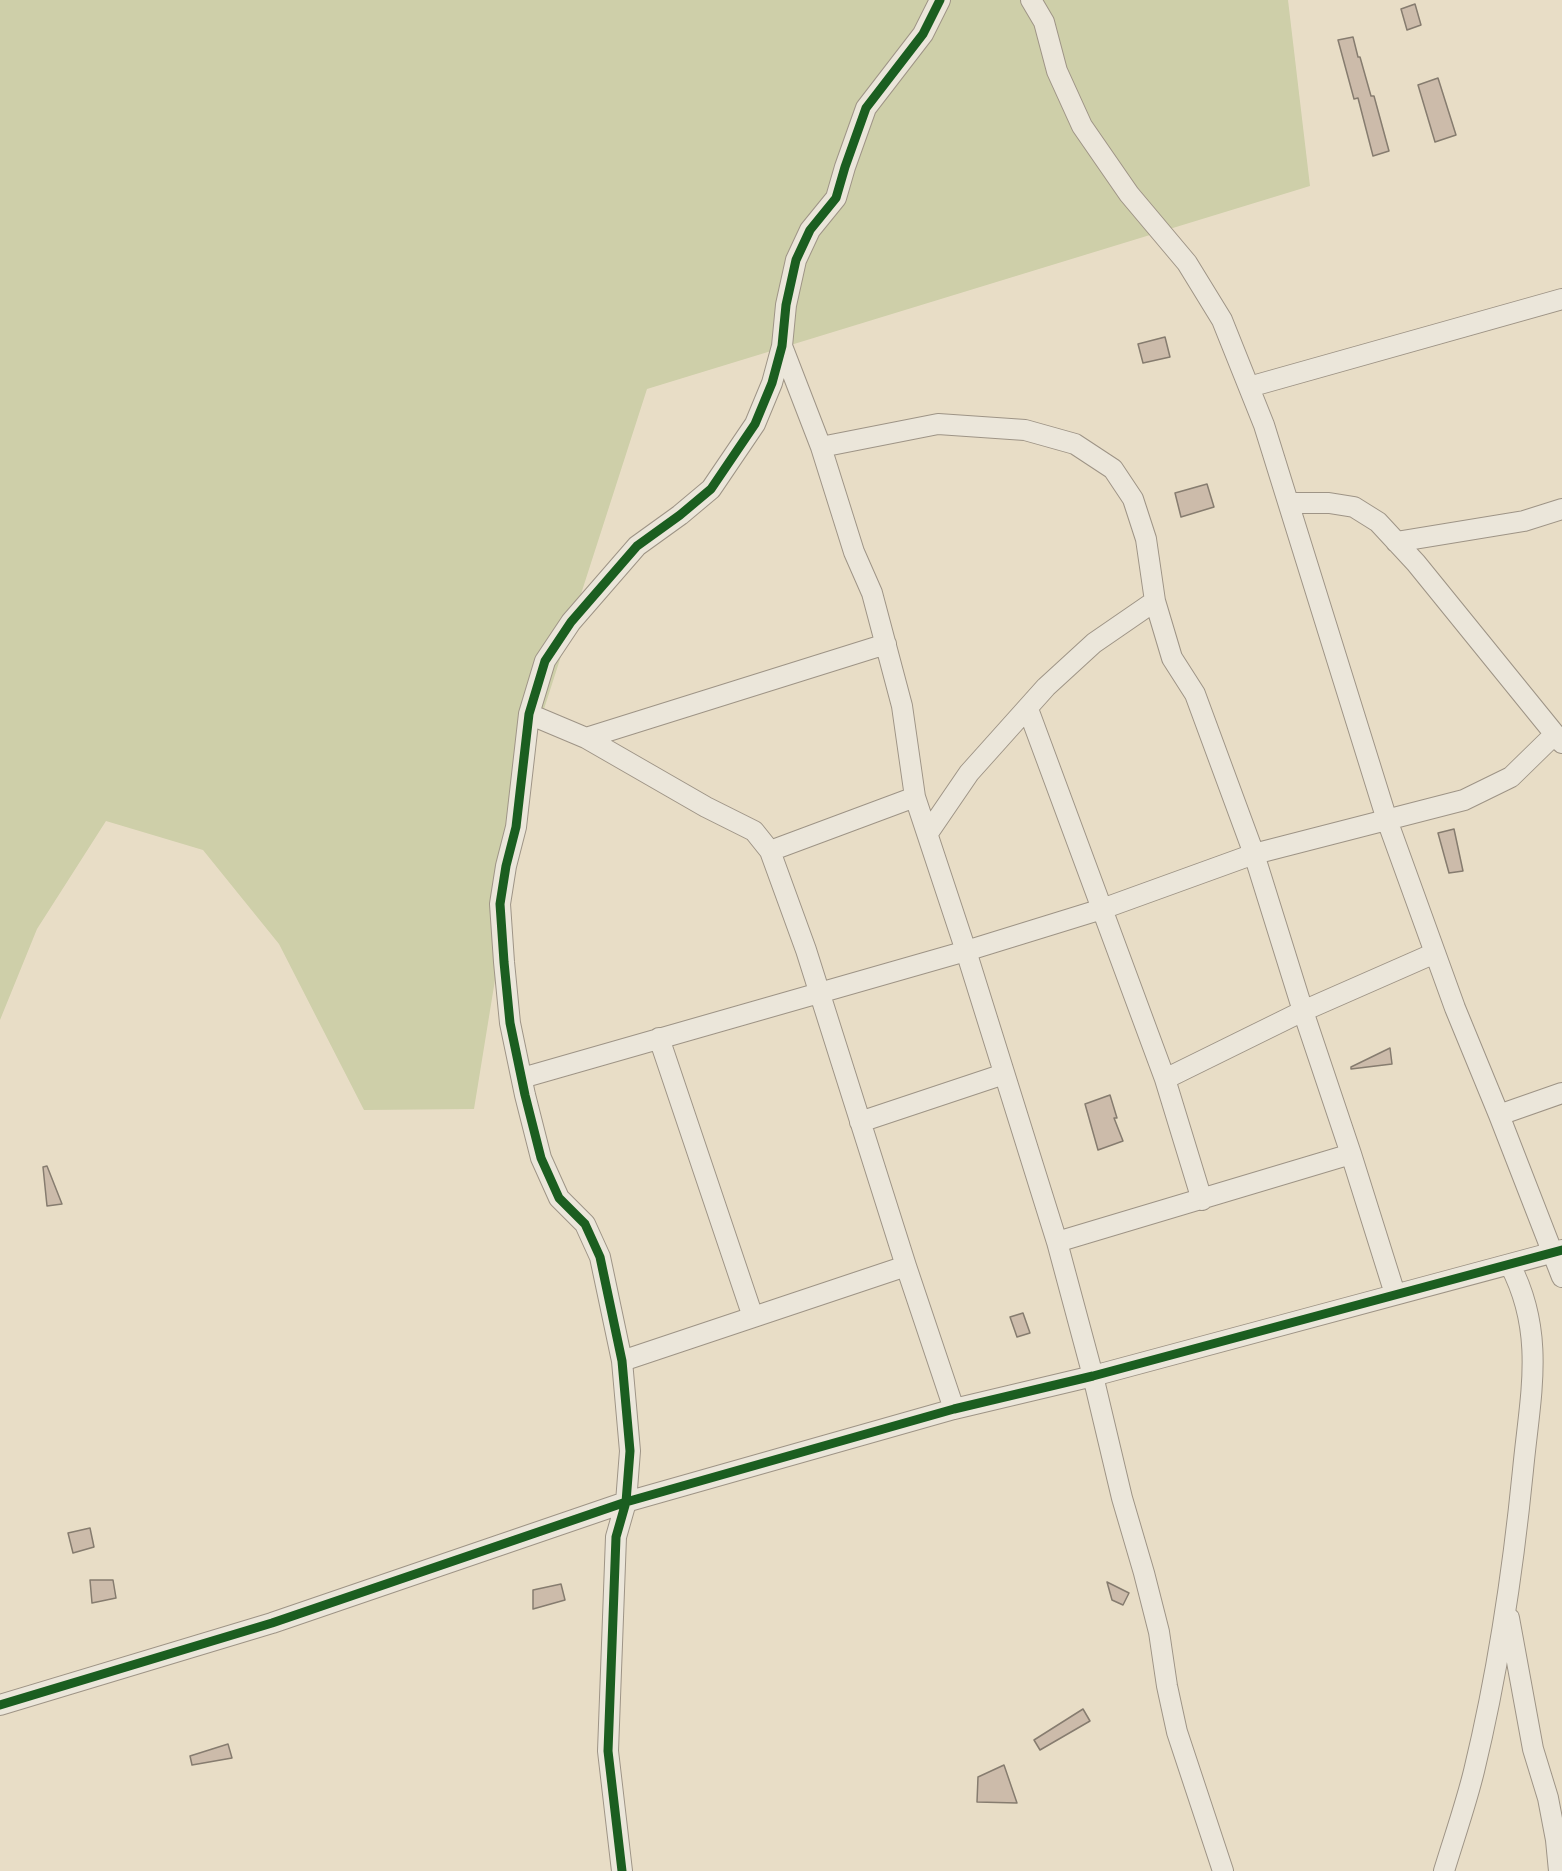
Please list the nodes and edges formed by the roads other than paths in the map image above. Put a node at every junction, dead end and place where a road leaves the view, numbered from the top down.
1 (940, 0) edge
2 (1031, 0) edge
3 (1562, 299) edge
4 (782, 346) junction
5 (1249, 387) junction
6 (821, 447) junction
7 (1289, 503) junction
8 (1562, 509) edge
9 (1396, 542) junction
10 (1155, 601) junction
11 (886, 644) junction
12 (1028, 709) junction
13 (529, 714) junction
14 (586, 738) junction
15 (1558, 739) edge
16 (915, 796) junction
17 (1387, 820) junction
18 (928, 833) junction
19 (770, 851) junction
20 (1254, 854) junction
21 (1102, 909) junction
22 (966, 951) junction
23 (1435, 953) junction
24 (819, 992) junction
25 (1303, 1011) junction
26 (659, 1038) junction
27 (1004, 1074) junction
28 (522, 1078) junction
29 (1165, 1080) junction
30 (1562, 1093) edge
31 (1499, 1115) junction
32 (860, 1122) junction
33 (1352, 1154) junction
34 (1202, 1200) junction
35 (1057, 1242) junction
36 (1557, 1251) edge
37 (1510, 1265) junction
38 (906, 1266) junction
39 (1562, 1277) edge
40 (1395, 1294) junction
41 (753, 1317) junction
42 (622, 1361) junction
43 (1093, 1376) junction
44 (954, 1409) junction
45 (626, 1502) junction
46 (1506, 1600) junction
47 (0, 1705) edge
48 (622, 1871) edge
49 (1223, 1871) edge
50 (1444, 1871) edge
51 (1559, 1871) edge

1 - 4 street
2 - 5 street
3 - 5 street
4 - 6 street
4 - 13 street
5 - 7 street
6 - 10 street
6 - 11 street
7 - 9 street
7 - 17 street
8 - 9 street
9 - 15 street
10 - 12 street
10 - 20 street
11 - 14 street
11 - 16 street
12 - 18 street
12 - 21 street
13 - 14 street
13 - 28 street
14 - 19 street
15 - 17 street
16 - 18 street
16 - 19 street
17 - 20 street
17 - 23 street
18 - 22 street
19 - 24 street
20 - 21 street
20 - 25 street
21 - 22 street
21 - 29 street
22 - 24 street
22 - 27 street
23 - 25 street
23 - 31 street
24 - 26 street
24 - 32 street
25 - 29 street
25 - 33 street
26 - 28 street
26 - 41 street
27 - 32 street
27 - 35 street
28 - 42 street
29 - 34 street
30 - 31 street
31 - 36 street
32 - 38 street
33 - 34 street
33 - 40 street
34 - 35 street
35 - 43 street
36 - 37 street
36 - 39 street
37 - 40 street
37 - 46 street
38 - 41 street
38 - 44 street
40 - 43 street
41 - 42 street
42 - 45 street
43 - 44 street
43 - 49 street
44 - 45 street
45 - 47 street
45 - 48 street
46 - 50 street
46 - 51 street

